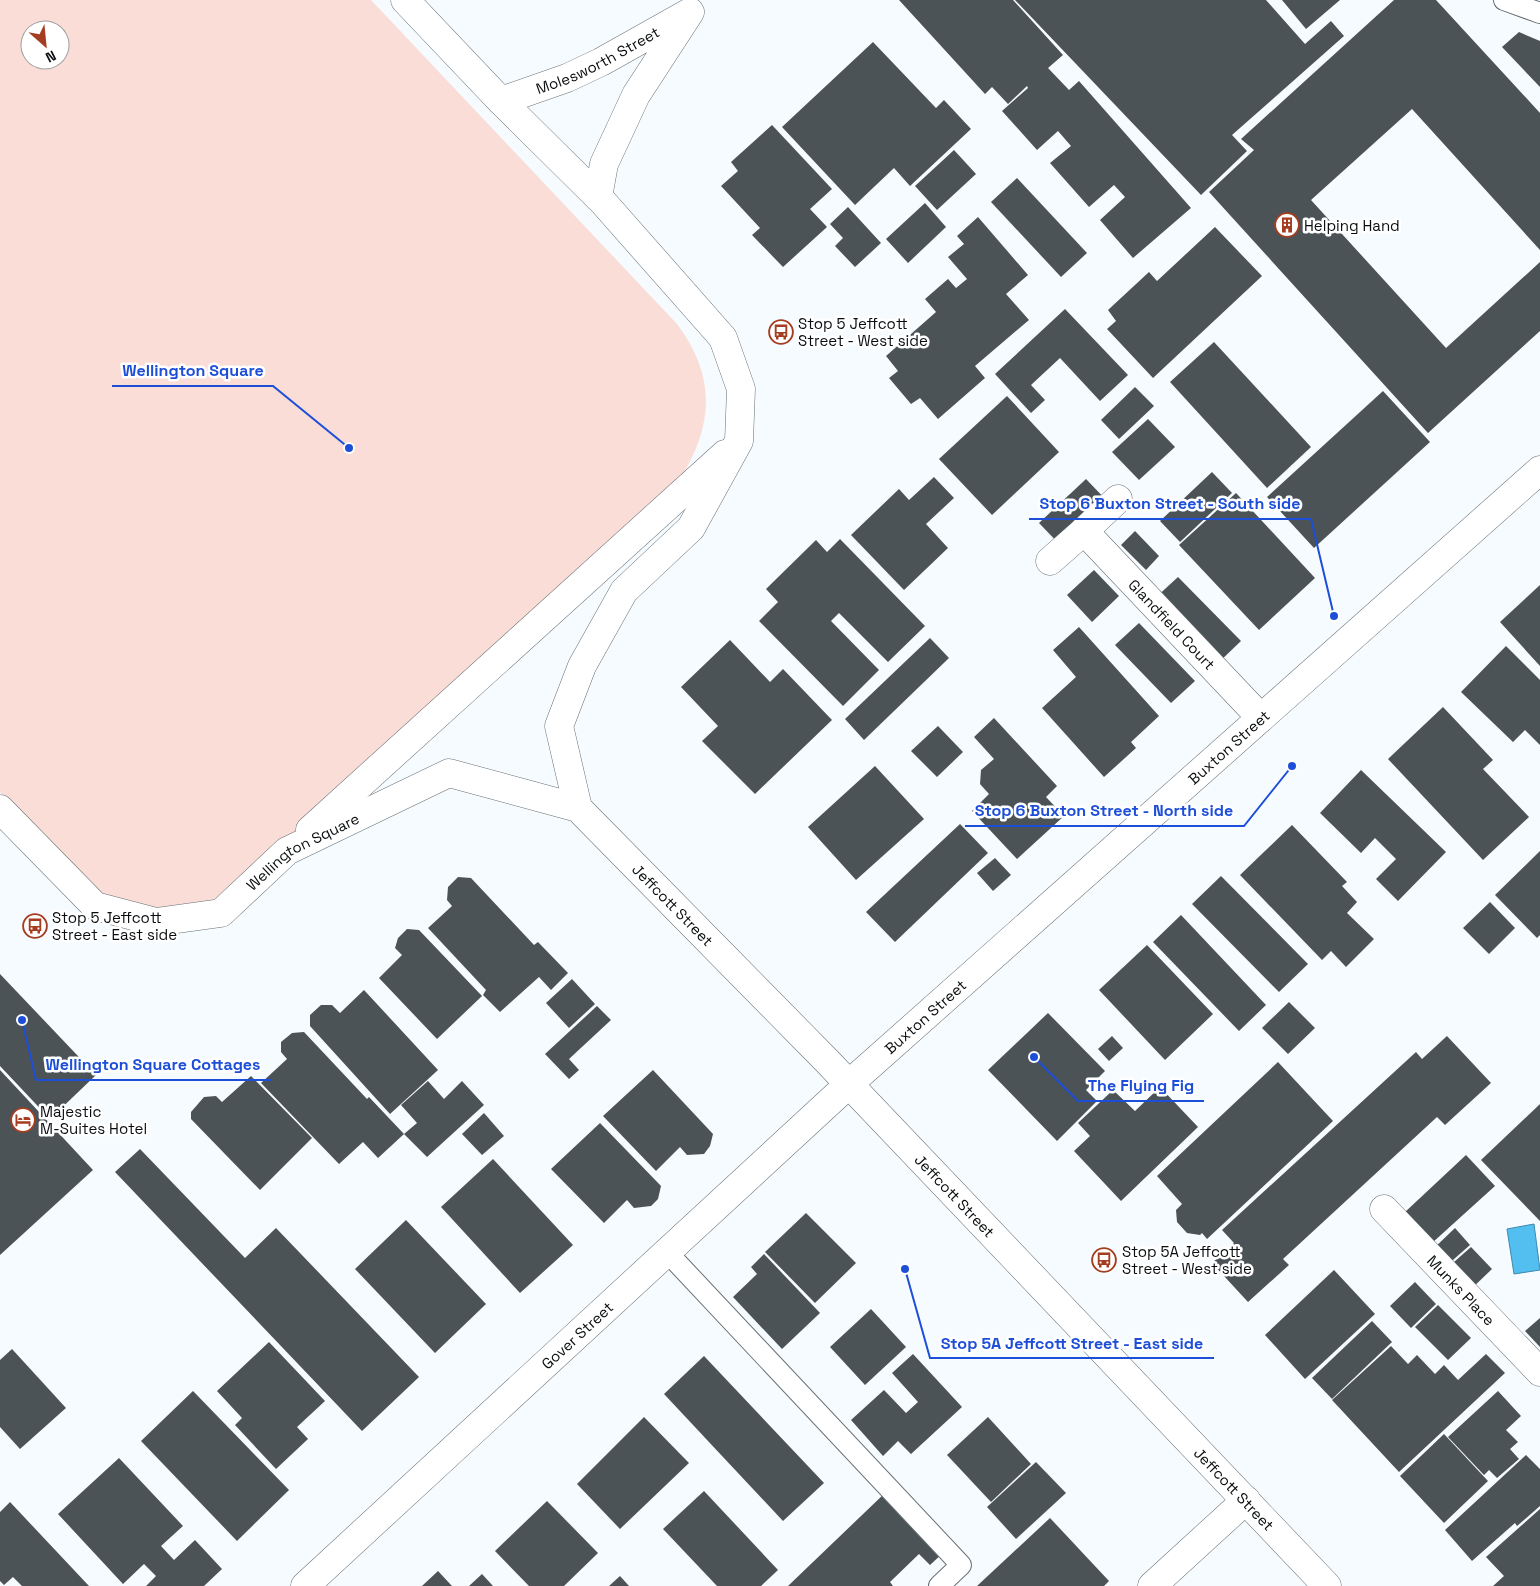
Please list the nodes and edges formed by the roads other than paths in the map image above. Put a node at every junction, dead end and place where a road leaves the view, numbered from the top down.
1 (405, 0) edge
2 (1504, 0) edge
3 (696, 6) edge
4 (1540, 12) edge
5 (501, 101) junction
6 (598, 197) junction
7 (739, 441) junction
8 (1540, 470) edge
9 (1118, 499) dead end
10 (1084, 531) junction
11 (1050, 561) dead end
12 (1261, 718) junction
13 (578, 808) junction
14 (0, 809) edge
15 (287, 851) junction
16 (849, 1084) junction
17 (1384, 1209) dead end
18 (667, 1252) junction
19 (1540, 1372) edge
20 (1246, 1500) junction
21 (305, 1586) edge
22 (939, 1586) edge
23 (1152, 1586) edge
24 (1327, 1586) edge

1 - 5 main road
2 - 4 lane
3 - 5 main road, Molesworth Street
3 - 6 main road, Molesworth Street
5 - 6 main road
6 - 7 main road
7 - 13 main road
7 - 15 main road
8 - 12 main road, Buxton Street
9 - 10 main road
10 - 11 main road
10 - 12 main road, Glandfield Court
12 - 16 main road, Buxton Street
13 - 15 main road, Wellington Square
13 - 16 main road, Jeffcott Street
14 - 15 main road, Wellington Square
16 - 18 main road, Gover Street
16 - 20 main road, Jeffcott Street
17 - 19 main road, Munks Place
18 - 21 main road, Gover Street
18 - 22 lane
20 - 23 main road
20 - 24 main road, Jeffcott Street

